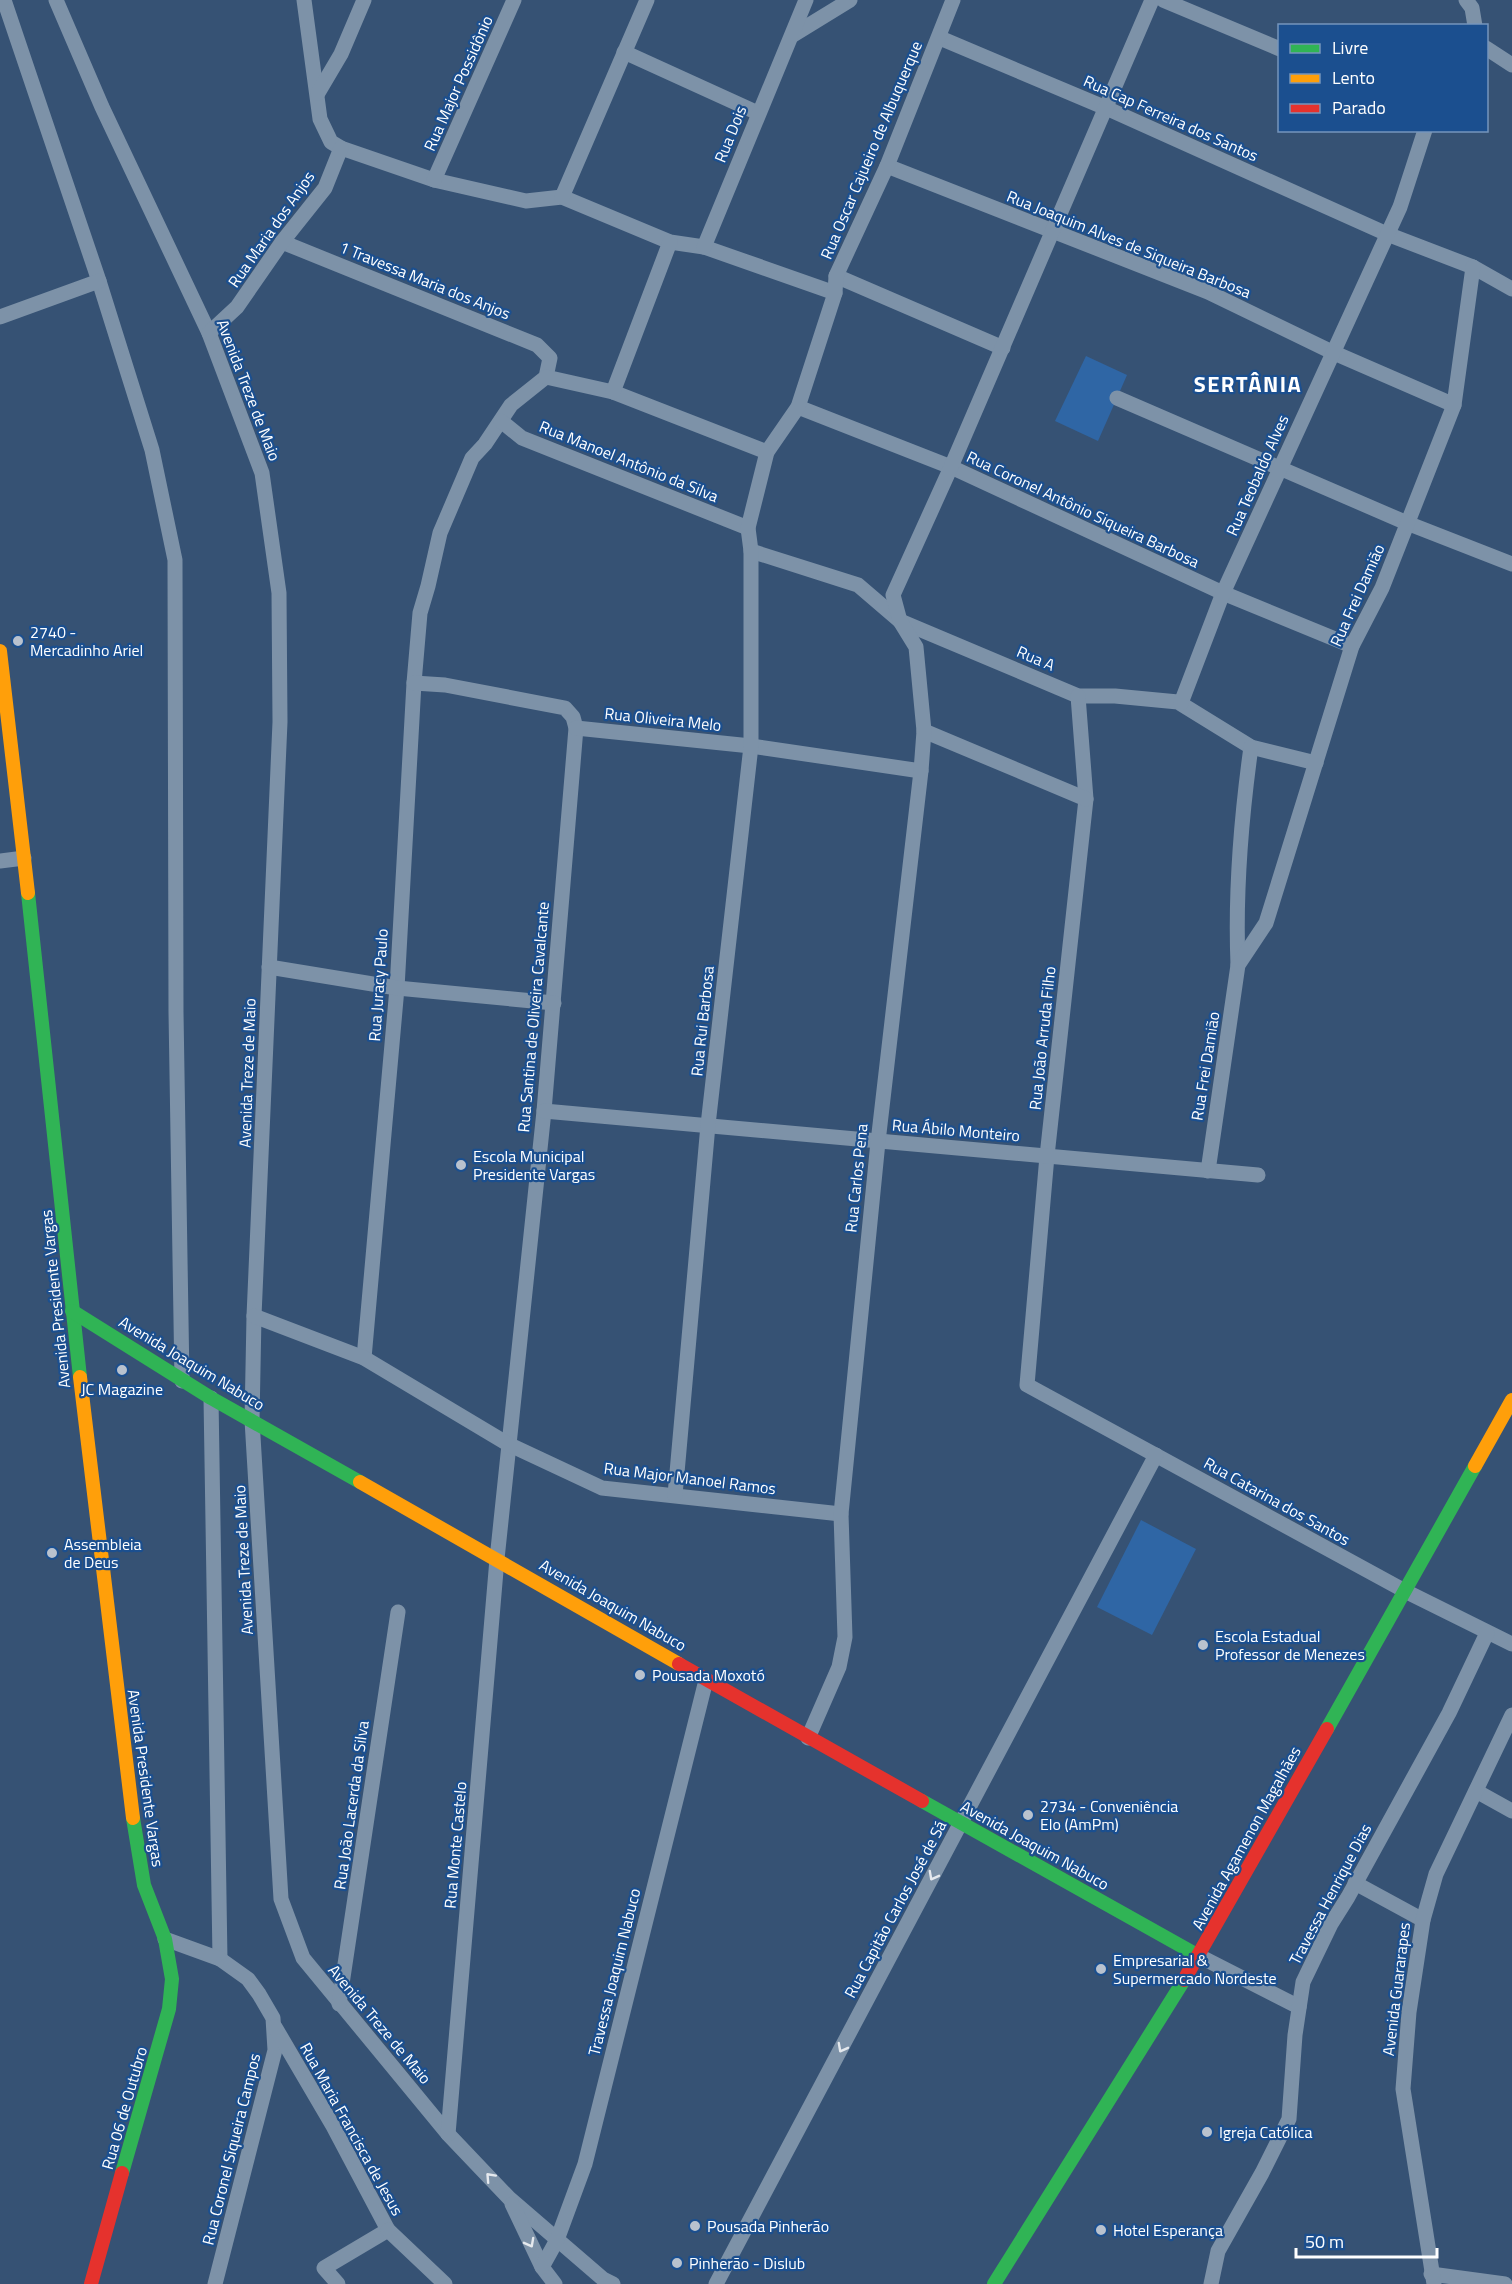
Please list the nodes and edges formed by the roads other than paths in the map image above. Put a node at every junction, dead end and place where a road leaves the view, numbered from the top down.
1 (4, 0) edge
2 (56, 0) edge
3 (304, 0) edge
4 (364, 0) edge
5 (514, 0) edge
6 (647, 0) edge
7 (806, 0) edge
8 (850, 0) edge
9 (953, 0) edge
10 (1152, 0) edge
11 (1163, 0) edge
12 (1466, 0) edge
13 (1474, 24) edge
14 (793, 34) junction
15 (940, 38) junction
16 (1278, 48) edge
17 (1488, 49) edge
18 (624, 52) junction
19 (1512, 65) edge
20 (318, 93) junction
21 (1106, 108) junction
22 (758, 113) junction
23 (1424, 132) edge
24 (341, 148) junction
25 (887, 166) junction
26 (434, 180) junction
27 (562, 196) junction
28 (1052, 231) junction
29 (1387, 234) junction
30 (282, 242) junction
31 (669, 242) junction
32 (704, 247) junction
33 (1473, 267) junction
34 (836, 276) junction
35 (99, 281) junction
36 (1512, 290) edge
37 (835, 293) junction
38 (0, 317) edge
39 (209, 333) junction
40 (1003, 348) junction
41 (1332, 352) junction
42 (546, 376) junction
43 (613, 392) junction
44 (1117, 398) dead end
45 (1454, 405) junction
46 (798, 407) junction
47 (501, 421) junction
48 (767, 452) junction
49 (951, 467) junction
50 (1280, 468) junction
51 (1407, 523) junction
52 (748, 528) junction
53 (752, 551) junction
54 (1512, 564) edge
55 (1223, 593) junction
56 (900, 621) junction
57 (1352, 646) junction
58 (0, 651) edge
59 (414, 683) junction
60 (1078, 696) junction
61 (1181, 704) junction
62 (576, 728) junction
63 (924, 731) junction
64 (751, 746) junction
65 (1251, 747) junction
66 (1316, 763) junction
67 (921, 771) junction
68 (1086, 799) junction
69 (24, 858) junction
70 (0, 861) edge
71 (1238, 965) junction
72 (269, 967) junction
73 (397, 988) junction
74 (554, 1003) junction
75 (544, 1111) junction
76 (708, 1125) junction
77 (878, 1142) junction
78 (1047, 1156) junction
79 (1208, 1171) junction
80 (1258, 1175) dead end
81 (72, 1311) junction
82 (254, 1317) junction
83 (364, 1359) junction
84 (182, 1381) junction
85 (1027, 1385) joint
86 (212, 1398) junction
87 (1512, 1400) edge
88 (252, 1420) junction
89 (508, 1444) junction
90 (1156, 1455) junction
91 (675, 1495) junction
92 (841, 1514) junction
93 (497, 1559) junction
94 (1405, 1591) junction
95 (398, 1612) dead end
96 (1487, 1633) junction
97 (1512, 1644) edge
98 (706, 1680) junction
99 (1512, 1715) edge
100 (808, 1738) junction
101 (1476, 1791) junction
102 (1512, 1811) edge
103 (961, 1825) junction
104 (1355, 1883) junction
105 (1423, 1920) junction
106 (165, 1939) junction
107 (1199, 1956) junction
108 (220, 1959) junction
109 (339, 2004) junction
110 (1299, 2007) junction
111 (274, 2025) junction
112 (448, 2134) junction
113 (509, 2198) junction
114 (388, 2230) junction
115 (557, 2240) junction
116 (542, 2267) junction
117 (1432, 2279) edge
118 (92, 2284) edge
119 (215, 2284) edge
120 (338, 2284) edge
121 (445, 2284) edge
122 (555, 2284) edge
123 (613, 2284) edge
124 (716, 2284) edge
125 (994, 2284) edge
126 (1211, 2284) edge
127 (1505, 2284) edge

1 - 35 street
2 - 39 street, Avenida Treze de Maio
3 - 20 street
4 - 20 street
5 - 26 street, Rua Major Possidônio
6 - 18 street
7 - 14 street, Rua Dois
8 - 14 street
9 - 15 street, Rua Oscar Cajueiro de Albuquerque
10 - 21 street
11 - 16 street
12 - 13 street
14 - 22 street, Rua Dois
15 - 21 street, Rua Cap Ferreira dos Santos
15 - 25 street, Rua Oscar Cajueiro de Albuquerque
17 - 19 street
18 - 22 street
18 - 27 street
20 - 24 street
21 - 28 street
21 - 29 street, Rua Cap Ferreira dos Santos
22 - 32 street, Rua Dois
23 - 29 street, Rua Teobaldo Alves
24 - 26 street
24 - 30 street, Rua Maria dos Anjos
25 - 28 street, Rua Joaquim Alves de Siqueira Barbosa
25 - 34 street, Rua Oscar Cajueiro de Albuquerque
26 - 27 street
27 - 31 street
28 - 40 street
28 - 41 street, Rua Joaquim Alves de Siqueira Barbosa
29 - 33 street, Rua Cap Ferreira dos Santos
29 - 41 street, Rua Teobaldo Alves
30 - 39 street, Rua Maria dos Anjos
30 - 42 street, 1 Travessa Maria dos Anjos
31 - 32 street
31 - 43 street
32 - 37 street
33 - 36 street, Rua Cap Ferreira dos Santos
33 - 45 street, Rua Frei Damião
34 - 37 street, Rua Oscar Cajueiro de Albuquerque
34 - 40 street
35 - 38 street
35 - 84 street
37 - 46 street, Rua Oscar Cajueiro de Albuquerque
39 - 72 street, Avenida Treze de Maio
40 - 49 street
41 - 45 street, Rua Joaquim Alves de Siqueira Barbosa
41 - 50 street, Rua Teobaldo Alves
42 - 43 street
42 - 47 street, Rua Juracy Paulo
43 - 48 street
44 - 50 street
45 - 51 street, Rua Frei Damião
46 - 48 street, Rua Oscar Cajueiro de Albuquerque
46 - 49 street, Rua Coronel Antônio Siqueira Barbosa
47 - 52 street, Rua Manoel Antônio da Silva
47 - 59 street, Rua Juracy Paulo
48 - 52 street, Rua Oscar Cajueiro de Albuquerque
49 - 55 street, Rua Coronel Antônio Siqueira Barbosa
49 - 56 street
50 - 51 street
50 - 55 street, Rua Teobaldo Alves
51 - 54 street
51 - 57 street, Rua Frei Damião
52 - 53 street, Rua Oscar Cajueiro de Albuquerque
53 - 56 street, Rua A
53 - 64 street, Rua Rui Barbosa
55 - 57 street, Rua Coronel Antônio Siqueira Barbosa
55 - 61 street, Rua Teobaldo Alves
56 - 60 street, Rua A
56 - 63 street, Rua Carlos Pena
57 - 66 street, Rua Frei Damião
58 - 69 main road, Avenida Presidente Vargas
59 - 62 street
59 - 73 street, Rua Juracy Paulo
60 - 61 street, Rua A
60 - 68 street, Rua João Arruda Filho
61 - 65 street, Rua A
62 - 64 street, Rua Oliveira Melo
62 - 74 street, Rua Santina de Oliveira Cavalcante
63 - 67 street, Rua Carlos Pena
63 - 68 street
64 - 67 street, Rua Oliveira Melo
64 - 76 street, Rua Rui Barbosa
65 - 66 street, Rua A
65 - 71 street, Rua Frei Damião
66 - 71 street, Rua Frei Damião
67 - 77 street, Rua Carlos Pena
68 - 78 street, Rua João Arruda Filho
69 - 70 street
69 - 81 main road, Avenida Presidente Vargas
71 - 79 street, Rua Frei Damião
72 - 73 street
72 - 82 street, Avenida Treze de Maio
73 - 74 street
73 - 83 street, Rua Juracy Paulo
74 - 75 street, Rua Santina de Oliveira Cavalcante
75 - 76 street, Rua Ábilo Monteiro
75 - 89 street, Rua Santina de Oliveira Cavalcante
76 - 77 street, Rua Ábilo Monteiro
76 - 91 street, Rua Rui Barbosa
77 - 78 street, Rua Ábilo Monteiro
77 - 92 street, Rua Carlos Pena
78 - 79 street, Rua Ábilo Monteiro
78 - 85 street, Rua João Arruda Filho
79 - 80 street, Rua Ábilo Monteiro
81 - 84 main road, Avenida Joaquim Nabuco
81 - 106 main road, Avenida Presidente Vargas
82 - 83 street, Rua Major Manoel Ramos
82 - 88 street, Avenida Treze de Maio
83 - 89 street, Rua Major Manoel Ramos
84 - 86 main road, Avenida Joaquim Nabuco
85 - 90 street, Rua Catarina dos Santos
86 - 88 main road, Avenida Joaquim Nabuco
86 - 108 street, Avenida Treze de Maio
87 - 94 main road, Avenida Agamenon Magalhães
88 - 93 main road, Avenida Joaquim Nabuco
88 - 109 street, Avenida Treze de Maio
89 - 91 street, Rua Major Manoel Ramos
89 - 93 street, Rua Santina de Oliveira Cavalcante
90 - 94 street, Rua Catarina dos Santos
90 - 103 street, Rua Capitão Carlos José de Sá
91 - 92 street, Rua Major Manoel Ramos
92 - 100 street, Rua Carlos Pena
93 - 98 main road, Avenida Joaquim Nabuco
93 - 112 street, Rua Monte Castelo
94 - 96 street, Rua Catarina dos Santos
94 - 107 main road, Avenida Agamenon Magalhães
95 - 109 street, Rua João Lacerda da Silva
96 - 97 street, Rua Catarina dos Santos
96 - 104 street, Travessa Henrique Dias
98 - 100 main road, Avenida Joaquim Nabuco
98 - 115 street, Travessa Joaquim Nabuco
99 - 101 street, Avenida Guararapes
100 - 103 main road, Avenida Joaquim Nabuco
101 - 102 street
101 - 105 street, Avenida Guararapes
103 - 107 main road, Avenida Joaquim Nabuco
103 -> 124 street, Rua Capitão Carlos José de Sá
104 - 105 street
104 - 110 street, Travessa Henrique Dias
105 - 117 street, Avenida Guararapes
106 - 108 street, Rua Coronel Siqueira Campos
106 - 118 main road, Rua 06 de Outubro
107 - 110 street, Avenida Joaquim Nabuco
107 - 125 main road, Avenida Agamenon Magalhães
108 - 111 street, Rua Coronel Siqueira Campos
109 - 112 street, Avenida Treze de Maio
110 - 126 street, Travessa Henrique Dias
111 - 114 street, Rua Maria Francisca de Jesus
111 - 119 street, Rua Coronel Siqueira Campos
113 -> 112 street, Avenida Treze de Maio
113 - 115 street
113 -> 116 street
114 - 120 street, Rua Maria Francisca de Jesus
114 - 121 street
115 - 116 street, Travessa Joaquim Nabuco
115 - 123 street
116 - 122 street
117 - 127 street

